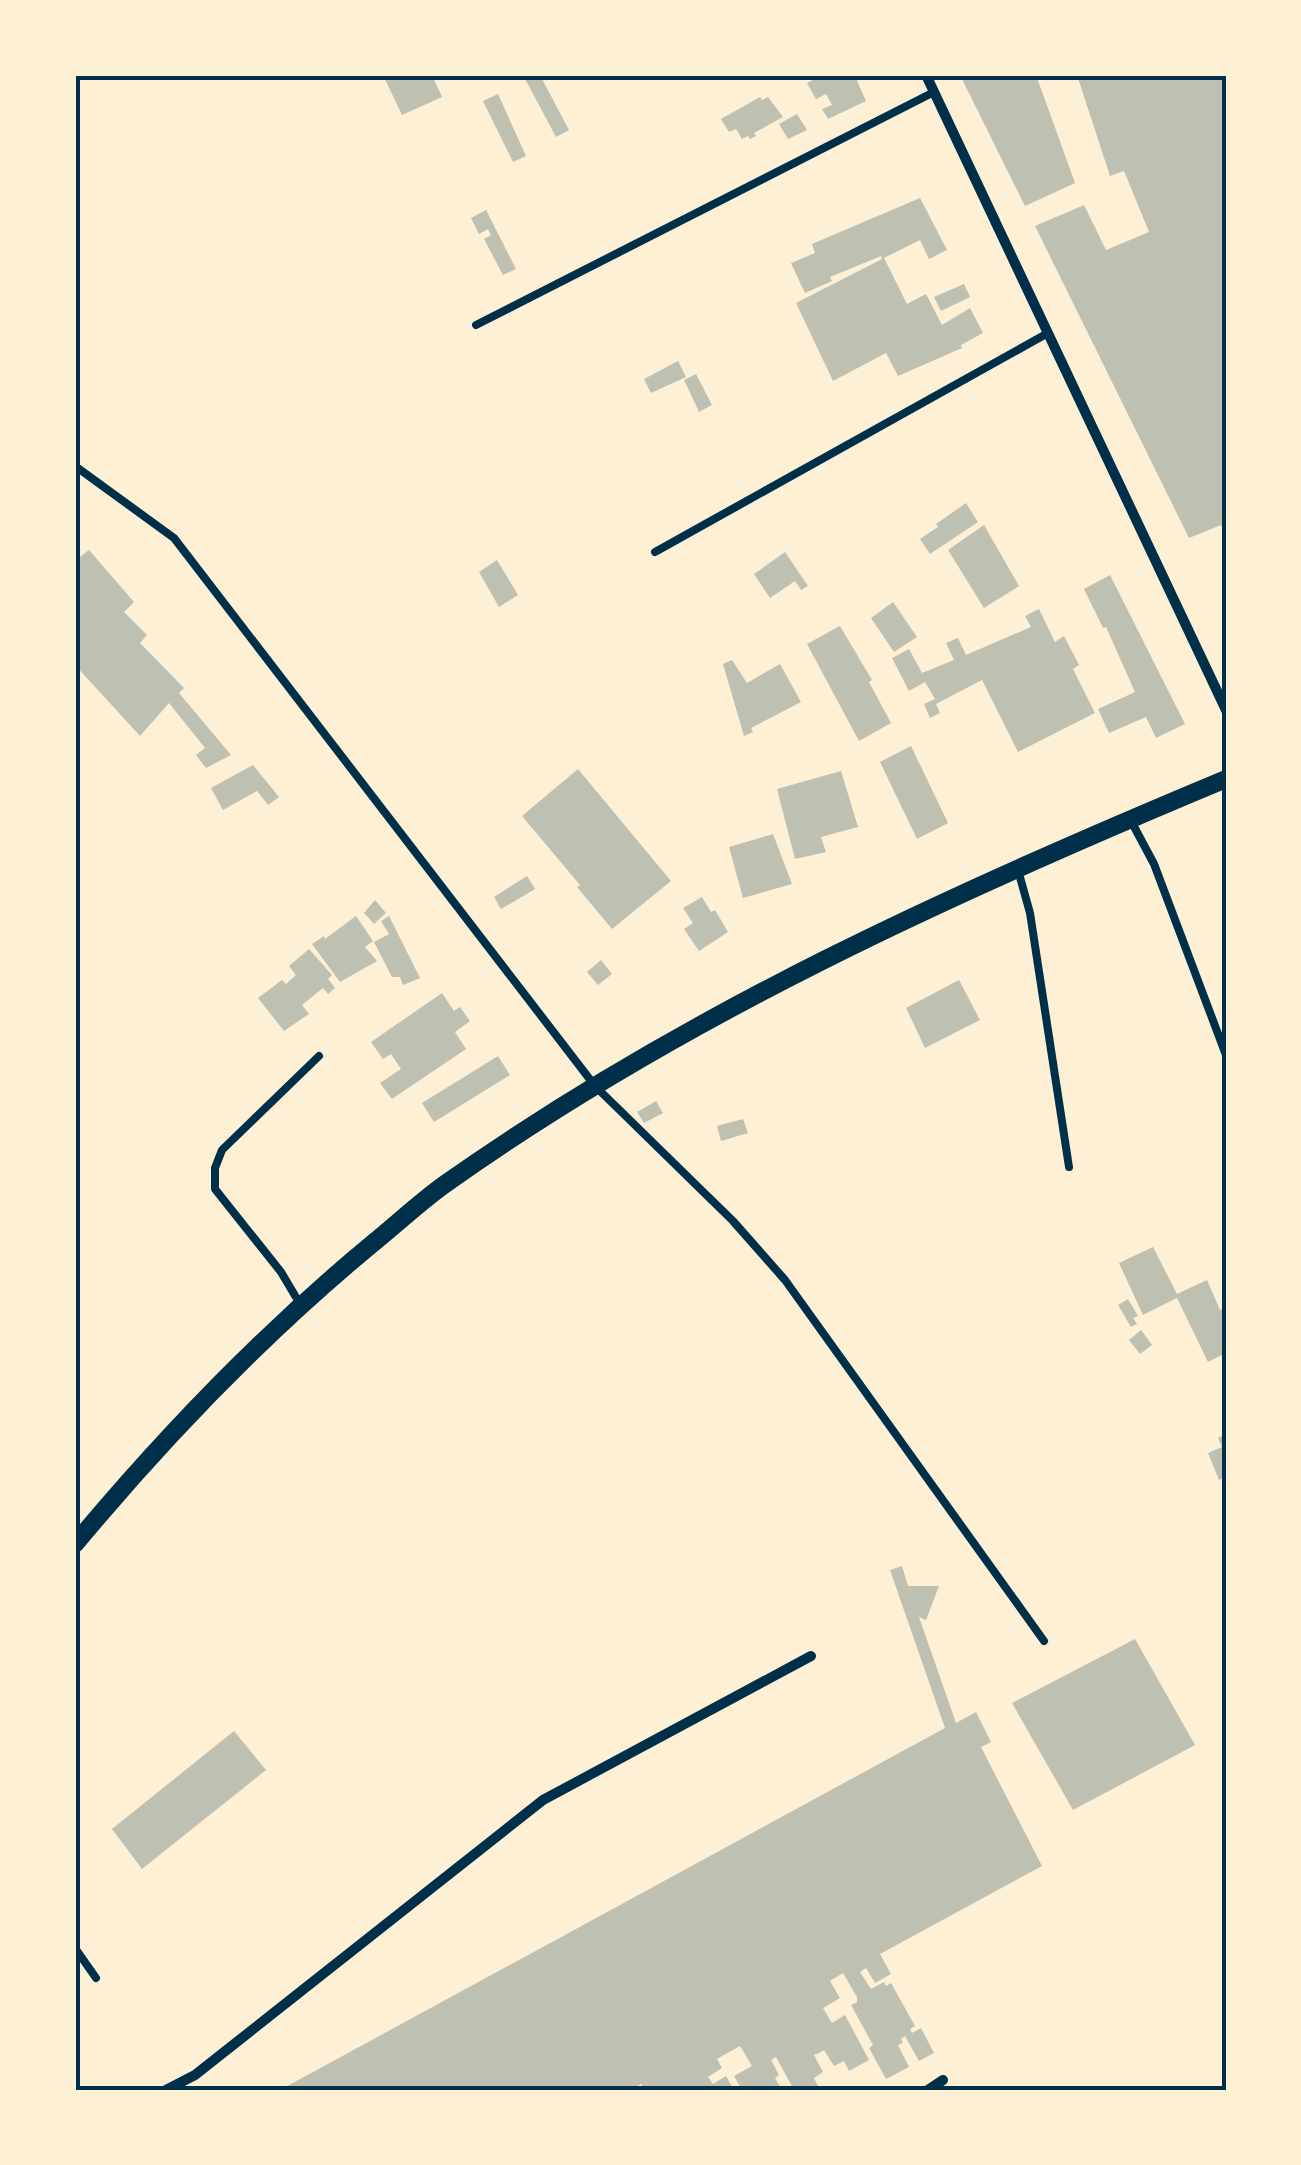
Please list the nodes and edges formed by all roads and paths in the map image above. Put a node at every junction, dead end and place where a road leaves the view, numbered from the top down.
1 (926, 75) edge
2 (934, 92) junction
3 (476, 325) dead end
4 (1048, 333) junction
5 (75, 466) edge
6 (655, 552) dead end
7 (1226, 710) edge
8 (1226, 779) edge
9 (1130, 819) junction
10 (1018, 870) junction
11 (1226, 1055) edge
12 (320, 1056) dead end
13 (595, 1086) junction
14 (1068, 1167) dead end
15 (300, 1304) junction
16 (75, 1544) edge
17 (1044, 1642) dead end
18 (811, 1656) dead end
19 (75, 1948) edge
20 (96, 1978) dead end
21 (943, 2080) dead end
22 (166, 2090) edge
23 (928, 2090) edge

1 - 2 street
2 - 3 lane
2 - 4 street
4 - 6 lane
4 - 7 street
5 - 13 lane
8 - 9 street
9 - 10 street
9 - 11 lane
10 - 13 street
10 - 14 lane
12 - 15 lane
13 - 15 street
13 - 17 lane
15 - 16 street
18 - 22 street
19 - 20 lane
21 - 23 street

